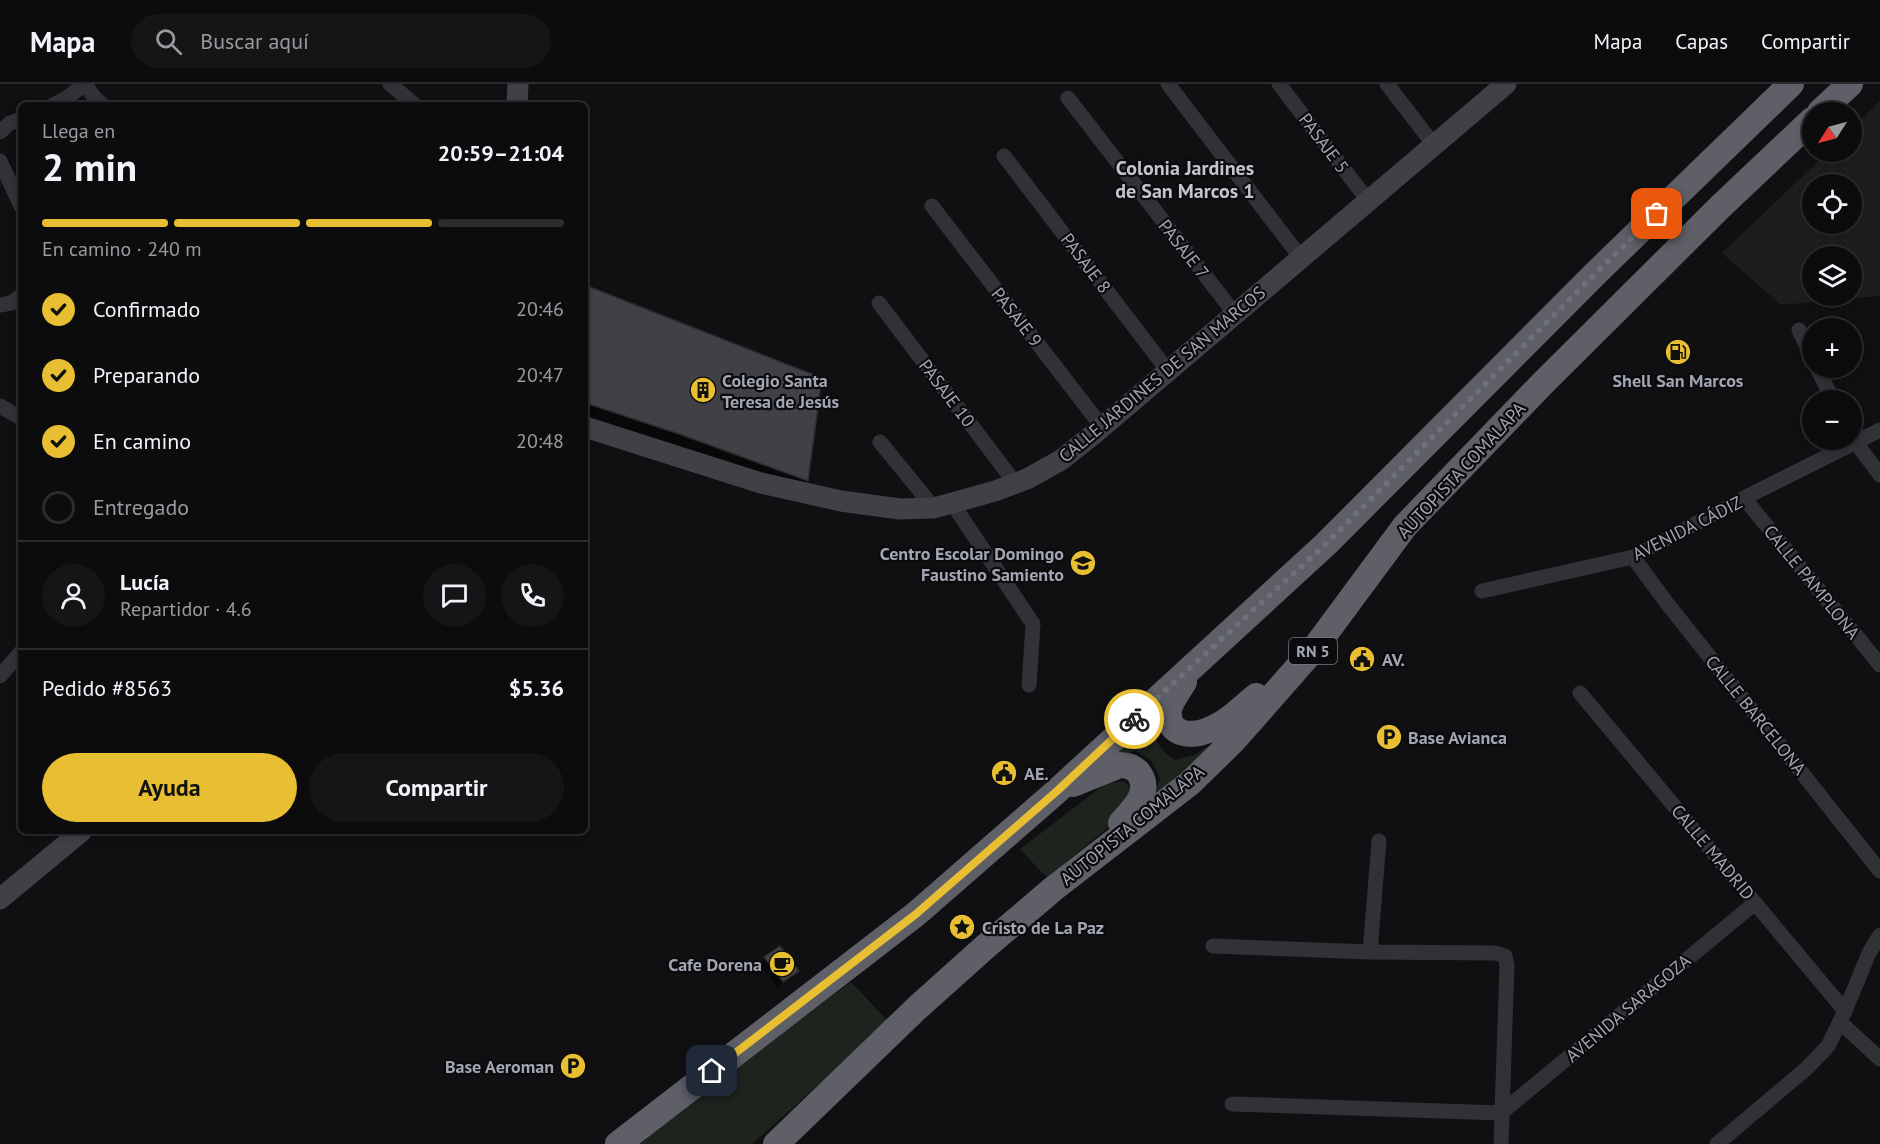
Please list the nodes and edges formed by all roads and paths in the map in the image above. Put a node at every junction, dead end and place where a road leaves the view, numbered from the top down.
1 (390, 84) edge
2 (518, 84) edge
3 (1168, 84) edge
4 (1279, 84) edge
5 (1388, 84) edge
6 (1791, 84) edge
7 (1850, 84) edge
8 (1499, 86) edge
9 (1068, 98) dead end
10 (58, 102) edge
11 (100, 102) edge
12 (411, 102) edge
13 (517, 102) edge
14 (1831, 102) edge
15 (18, 120) edge
16 (1802, 129) edge
17 (0, 132) edge
18 (1434, 145) junction
19 (1004, 156) dead end
20 (0, 161) edge
21 (18, 200) edge
22 (1369, 202) junction
23 (932, 207) dead end
24 (1301, 258) junction
25 (18, 298) edge
26 (879, 303) dead end
27 (0, 304) edge
28 (1235, 314) junction
29 (1799, 330) dead end
30 (1802, 336) edge
31 (1168, 371) junction
32 (0, 406) edge
33 (18, 416) edge
34 (1101, 427) junction
35 (588, 428) edge
36 (1880, 430) edge
37 (1862, 437) edge
38 (880, 442) dead end
39 (1834, 450) edge
40 (1861, 450) edge
41 (1880, 475) edge
42 (1015, 483) junction
43 (1744, 498) junction
44 (943, 506) junction
45 (1633, 557) junction
46 (1482, 591) dead end
47 (1226, 635) junction
48 (1314, 649) junction
49 (18, 655) edge
50 (1880, 665) edge
51 (0, 676) edge
52 (1029, 685) dead end
53 (1580, 693) dead end
54 (1057, 791) junction
55 (78, 834) edge
56 (1379, 841) dead end
57 (1092, 858) junction
58 (1880, 871) edge
59 (0, 899) edge
60 (1755, 903) junction
61 (1880, 935) edge
62 (1213, 946) dead end
63 (1370, 952) junction
64 (1843, 1017) junction
65 (1880, 1059) edge
66 (1232, 1104) dead end
67 (1501, 1113) junction
68 (618, 1144) edge
69 (776, 1144) edge
70 (1501, 1144) edge
71 (1716, 1144) edge

1 - 12 street
2 - 13 main road
3 - 24 street
4 - 22 street, PASAJE 5
5 - 18 street
6 - 47 highway
7 - 14 highway
8 - 18 main road, CALLE JARDINES DE SAN MARCOS
9 - 28 street, PASAJE 7
10 - 11 street
15 - 17 street
16 - 48 highway, AUTOPISTA COMALAPA / RN 5
18 - 22 main road, CALLE JARDINES DE SAN MARCOS
19 - 31 street, PASAJE 8
20 - 21 street
22 - 24 main road, CALLE JARDINES DE SAN MARCOS
23 - 34 street, PASAJE 9
24 - 28 main road, CALLE JARDINES DE SAN MARCOS
25 - 27 street
26 - 42 street, PASAJE 10
28 - 31 main road, CALLE JARDINES DE SAN MARCOS
29 - 30 street
31 - 34 main road, CALLE JARDINES DE SAN MARCOS
32 - 33 street
34 - 42 main road, CALLE JARDINES DE SAN MARCOS
35 - 44 main road, CALLE JARDINES DE SAN MARCOS
36 - 37 street, AVENIDA CÁDIZ
38 - 44 street
39 - 43 street, AVENIDA CÁDIZ
40 - 41 street
42 - 44 main road, CALLE JARDINES DE SAN MARCOS
43 - 45 street, AVENIDA CÁDIZ
43 - 50 street, CALLE PAMPLONA
44 - 52 street
45 - 46 street, AVENIDA CÁDIZ
45 - 58 street, CALLE BARCELONA
47 - 48 highway
47 - 54 highway
48 - 57 highway, AUTOPISTA COMALAPA / RN 5
49 - 51 street
53 - 60 street, CALLE MADRID
54 - 57 highway
54 - 68 highway
55 - 59 main road
56 - 63 street
57 - 69 highway, AUTOPISTA COMALAPA / RN 5
60 - 64 street, CALLE MADRID
60 - 67 street, AVENIDA SARAGOZA
61 - 64 street
62 - 63 street
63 - 67 street
64 - 65 street, CALLE MADRID
64 - 71 street
66 - 67 street
67 - 70 street

